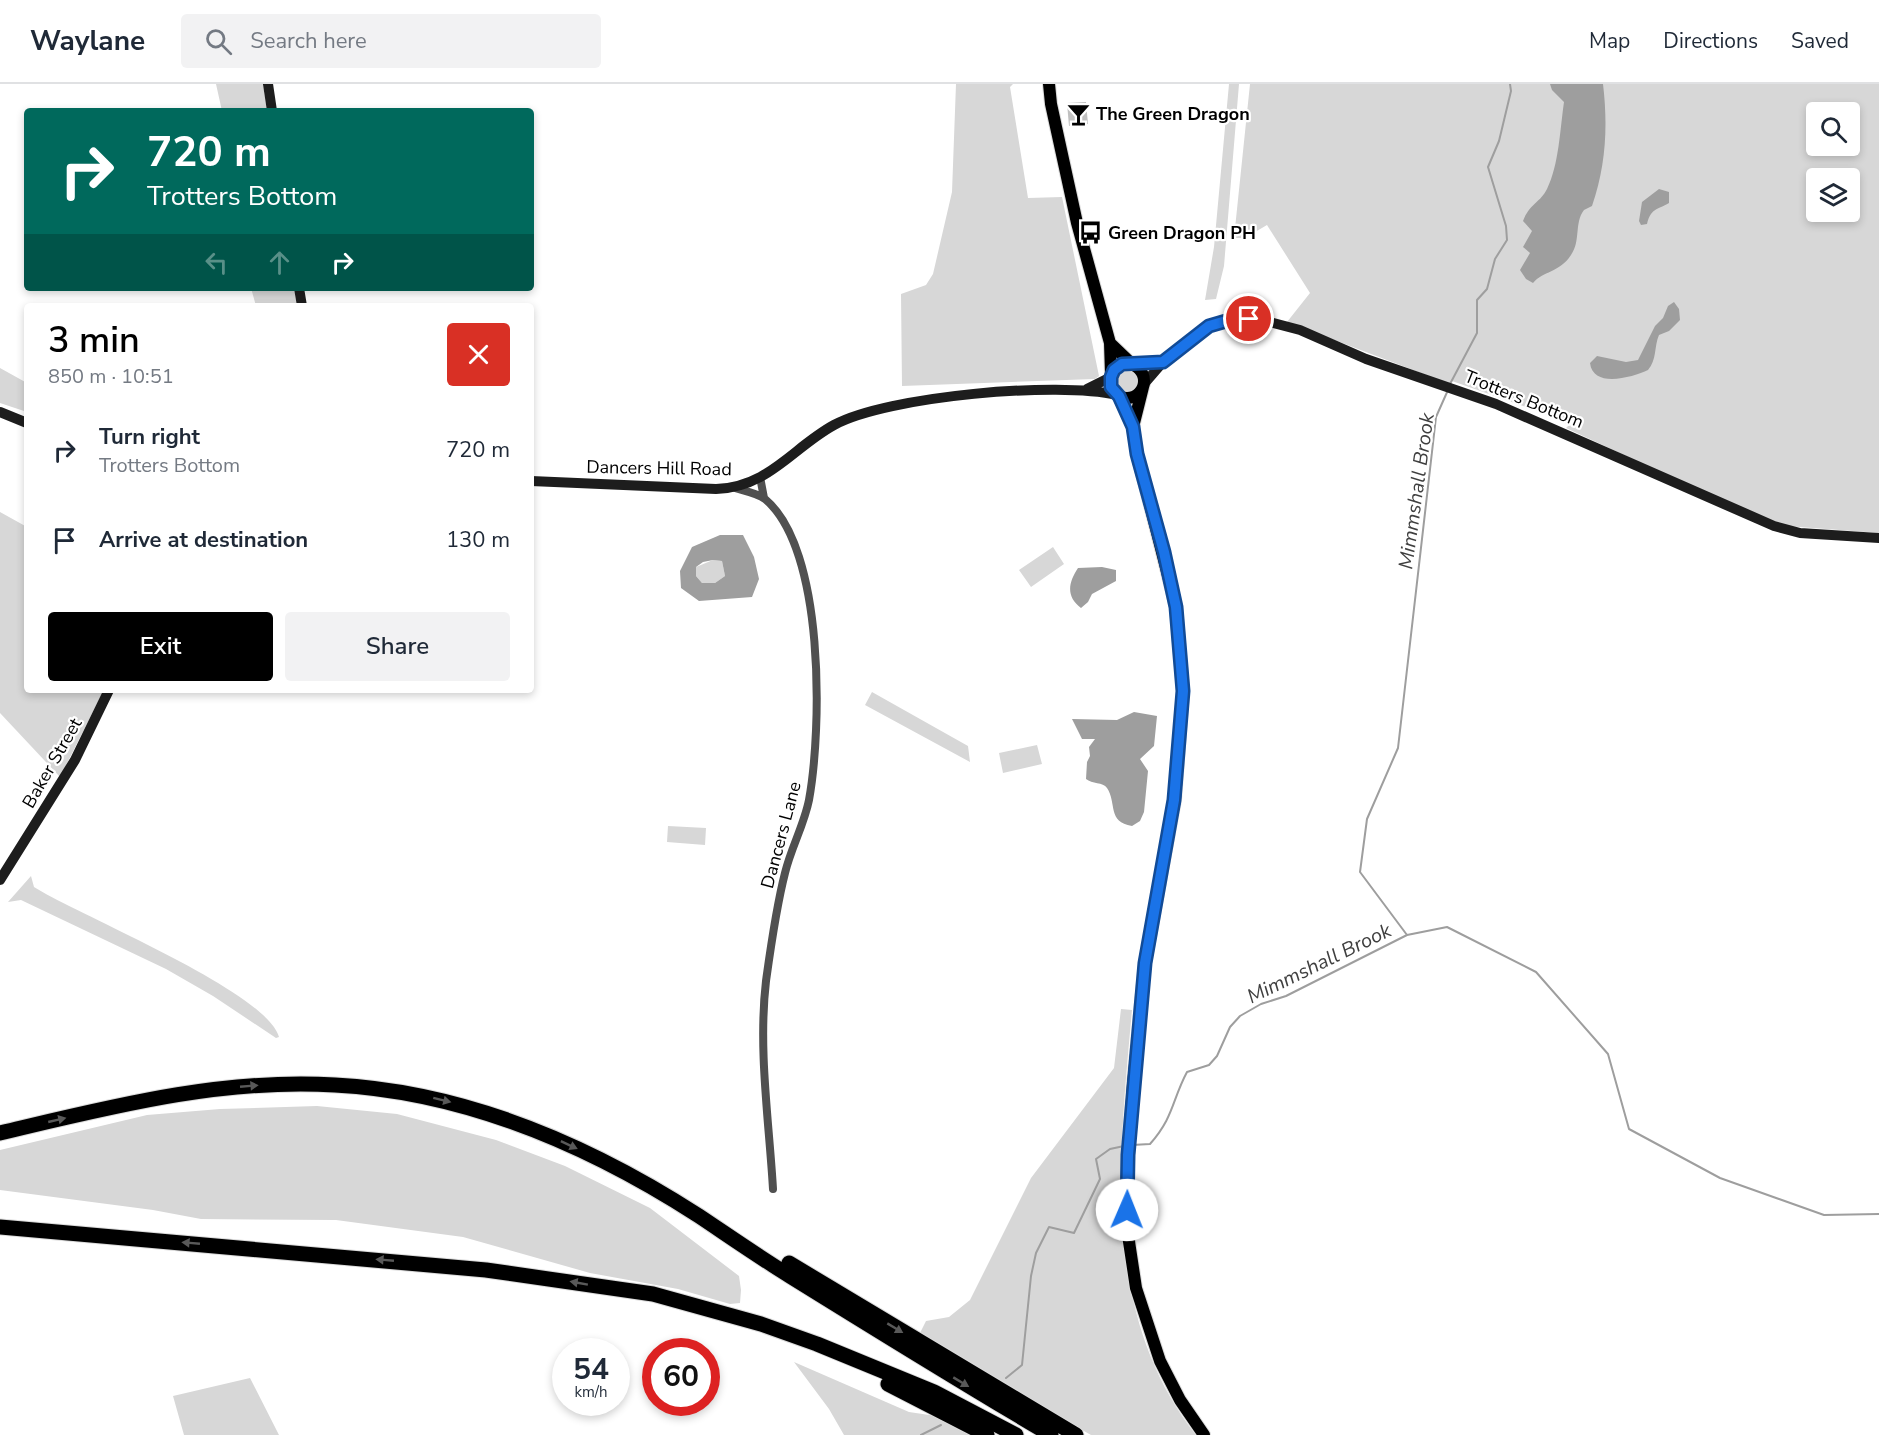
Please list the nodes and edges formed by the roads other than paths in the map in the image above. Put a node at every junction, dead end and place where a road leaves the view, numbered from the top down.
1 (268, 84) edge
2 (1049, 84) edge
3 (272, 108) edge
4 (1110, 343) junction
5 (1163, 362) junction
6 (1133, 365) junction
7 (1111, 376) junction
8 (1144, 386) junction
9 (1087, 389) junction
10 (1118, 395) junction
11 (0, 412) edge
12 (24, 422) edge
13 (1133, 427) junction
14 (760, 477) junction
15 (534, 481) edge
16 (735, 488) junction
17 (764, 498) junction
18 (1879, 538) edge
19 (108, 693) edge
20 (0, 880) edge
21 (0, 1133) edge
22 (773, 1189) dead end
23 (699, 1216) junction
24 (0, 1227) edge
25 (636, 1293) junction
26 (987, 1435) edge
27 (1016, 1435) edge
28 (1051, 1435) edge
29 (1076, 1435) edge
30 (1204, 1435) edge

1 - 3 street
2 - 4 main road
4 - 6 main road
4 - 7 main road
5 - 6 street
5 - 8 street, Trotters Bottom
5 - 18 street, Trotters Bottom
6 - 7 main road
6 - 8 main road
7 - 9 street, Dancers Hill Road
7 - 10 main road
8 - 10 main road
8 - 13 main road
9 - 10 street, Dancers Hill Road
9 - 14 street, Dancers Hill Road
10 - 13 main road
11 - 12 street
13 - 30 main road
14 - 16 street, Dancers Hill Road
14 - 17 street, Dancers Lane
15 - 16 street, Dancers Hill Road
16 - 17 street
17 - 22 street, Dancers Lane
19 - 20 street, Baker Street
21 -> 23 highway
23 -> 28 highway
23 -> 29 highway
25 -> 24 highway
25 - 26 highway
25 - 27 highway

